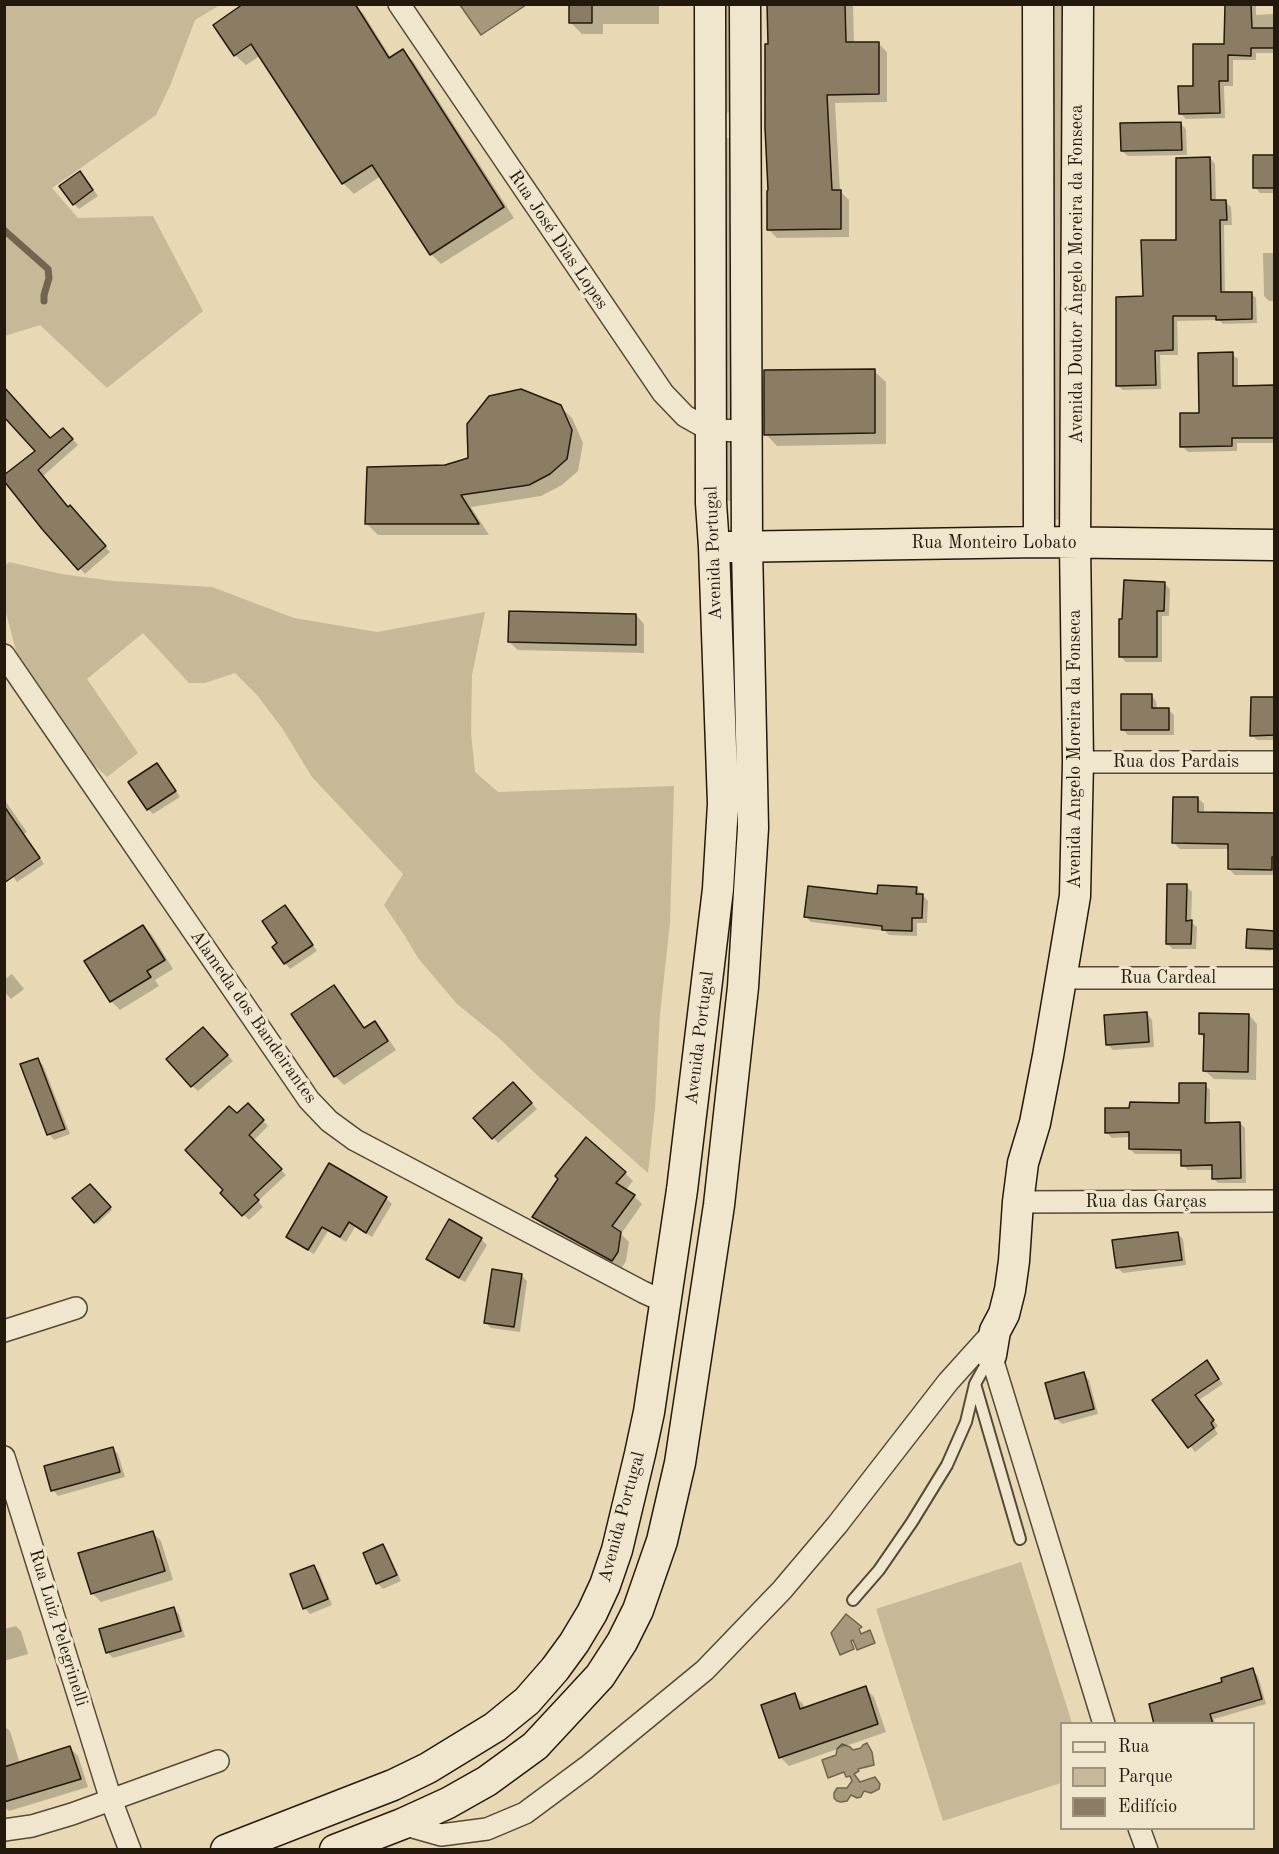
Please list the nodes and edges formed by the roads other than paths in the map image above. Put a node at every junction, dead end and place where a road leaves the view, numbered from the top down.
1 (399, 4) edge
2 (710, 4) edge
3 (746, 4) edge
4 (1038, 4) edge
5 (1078, 4) edge
6 (711, 126) junction
7 (746, 126) junction
8 (710, 430) junction
9 (748, 431) junction
10 (1039, 542) junction
11 (1075, 543) junction
12 (1275, 545) edge
13 (747, 546) junction
14 (714, 547) junction
15 (4, 655) edge
16 (1078, 762) junction
17 (1275, 762) edge
18 (1062, 978) junction
19 (1275, 978) edge
20 (1275, 1201) edge
21 (1018, 1202) junction
22 (665, 1302) junction
23 (76, 1308) dead end
24 (4, 1331) edge
25 (993, 1343) junction
26 (975, 1384) junction
27 (4, 1457) edge
28 (1020, 1539) dead end
29 (852, 1600) dead end
30 (1103, 1722) edge
31 (218, 1761) dead end
32 (111, 1800) junction
33 (402, 1824) junction
34 (4, 1830) edge
35 (1140, 1830) edge
36 (130, 1850) edge
37 (226, 1850) edge
38 (335, 1850) edge
39 (1147, 1850) edge

1 - 8 street, Rua José Dias Lopes
2 - 6 main road, Avenida Portugal
3 - 7 main road, Avenida Portugal
4 - 10 main road
5 - 11 main road, Avenida Doutor Ângelo Moreira da Fonseca
6 - 7 main road
6 - 8 main road, Avenida Portugal
7 - 9 main road, Avenida Portugal
8 - 9 street, Rua José Dias Lopes
8 - 14 main road, Avenida Portugal
9 - 13 main road, Avenida Portugal
10 - 11 main road, Rua Monteiro Lobato
10 - 13 main road, Rua Monteiro Lobato
11 - 12 main road, Rua Monteiro Lobato
11 - 16 main road, Avenida Angelo Moreira da Fonseca
13 - 14 main road, Rua Monteiro Lobato
13 - 33 main road, Avenida Portugal
14 - 22 main road, Avenida Portugal
15 - 22 street, Alameda dos Bandeirantes
16 - 17 street, Rua dos Pardais
16 - 18 main road, Avenida Angelo Moreira da Fonseca
18 - 19 street, Rua Cardeal
18 - 21 main road, Avenida Angelo Moreira da Fonseca
20 - 21 street, Rua das Garças
21 - 25 main road, Avenida Angelo Moreira da Fonseca
22 - 37 main road, Avenida Portugal
23 - 24 street
25 - 26 lane
25 - 30 street
25 - 33 street
26 - 28 lane
26 - 29 lane
27 - 32 street, Rua Luiz Pelegrinelli
31 - 32 street
32 - 34 street
32 - 36 street, Rua Luiz Pelegrinelli
33 - 38 main road, Avenida Portugal
35 - 39 street

